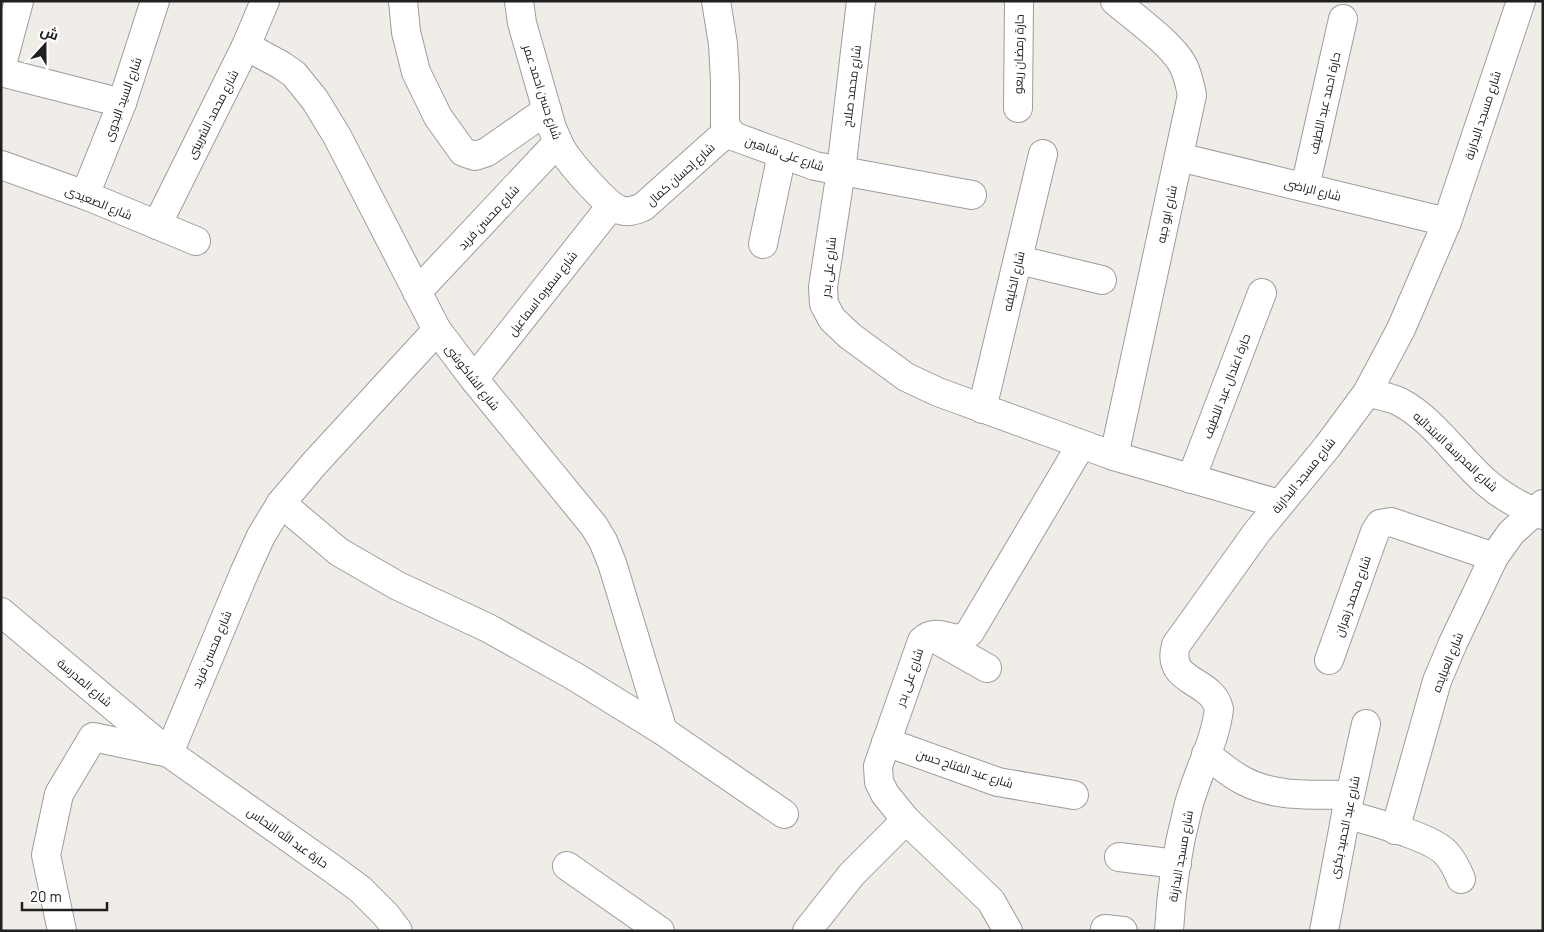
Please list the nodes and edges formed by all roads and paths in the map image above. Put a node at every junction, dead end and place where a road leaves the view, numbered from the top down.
1 (19, 1) edge
2 (155, 1) edge
3 (265, 1) edge
4 (403, 1) edge
5 (519, 1) edge
6 (716, 1) edge
7 (861, 1) edge
8 (1019, 1) edge
9 (1115, 1) edge
10 (1521, 1) edge
11 (1343, 19) dead end
12 (246, 46) junction
13 (2, 66) edge
14 (122, 104) junction
15 (1018, 108) dead end
16 (547, 110) junction
17 (728, 131) junction
18 (558, 142) junction
19 (782, 154) junction
20 (1043, 154) dead end
21 (1179, 157) junction
22 (1, 165) edge
23 (841, 171) junction
24 (1305, 187) junction
25 (972, 194) dead end
26 (85, 195) junction
27 (607, 202) junction
28 (1447, 222) junction
29 (157, 225) junction
30 (196, 241) dead end
31 (762, 244) dead end
32 (1018, 260) junction
33 (1102, 280) dead end
34 (417, 292) junction
35 (1262, 293) dead end
36 (437, 330) junction
37 (474, 379) junction
38 (1367, 393) junction
39 (982, 409) junction
40 (1081, 445) junction
41 (1114, 456) junction
42 (1191, 479) junction
43 (281, 503) junction
44 (1279, 504) junction
45 (1540, 510) edge
46 (1494, 557) junction
47 (1, 612) edge
48 (928, 635) junction
49 (1329, 660) dead end
50 (987, 668) dead end
51 (1366, 724) dead end
52 (663, 732) junction
53 (886, 742) junction
54 (169, 753) junction
55 (1206, 754) junction
56 (1074, 796) dead end
57 (1348, 805) junction
58 (784, 814) dead end
59 (906, 820) junction
60 (1395, 830) junction
61 (1119, 857) dead end
62 (1177, 864) junction
63 (567, 866) dead end
64 (1461, 879) dead end
65 (62, 931) edge
66 (398, 931) edge
67 (660, 931) edge
68 (807, 931) edge
69 (1008, 931) edge
70 (1168, 931) edge
71 (1324, 931) edge

1 - 13 street
2 - 14 street, شارع السيد البدوى
3 - 12 street, شارع محمد الشربينى
4 - 16 street
5 - 16 street, شارع حسن احمد عمر
6 - 17 street
7 - 23 street, شارع محمد صلاح
8 - 15 street, حارة رمضان ريعو
9 - 21 street, شارع ابو جبه
10 - 28 street, شارع مسجد البدارنة
11 - 24 street, حارة احمد عبد اللطيف
12 - 29 street, شارع محمد الشربينى
12 - 34 street, شارع الشاكوشى
13 - 14 street
14 - 26 street, شارع السيد البدوى
16 - 18 street, شارع حسن احمد عمر
17 - 19 street, شارع على شاهين
17 - 27 street, شارع إحسان كمال
18 - 27 street, شارع حسن احمد عمر
18 - 34 street, شارع محسن فريد
19 - 23 street, شارع على شاهين
19 - 31 street
20 - 32 street, شارع الخليفه
21 - 24 street, شارع الراضى
21 - 41 street, شارع ابو جبه
22 - 26 street, شارع الصعيدى
23 - 25 street, شارع على شاهين
23 - 39 street, شارع على بدر
24 - 28 street, شارع الراضى
26 - 29 street, شارع الصعيدى
27 - 37 street, شارع سميره اسماعيل
28 - 38 street, شارع مسجد البدارنة
29 - 30 street, شارع الصعيدى
32 - 33 street
32 - 39 street, شارع الخليفه
34 - 36 street, شارع الشاكوشى
35 - 42 street, حارة اعتدال عبد اللطيف
36 - 37 street, شارع الشاكوشى
36 - 43 street, شارع محسن فريد
37 - 52 street, شارع الشاكوشى
38 - 44 street, شارع مسجد البدارنة
38 - 45 street, شارع المدرسة الابتدائيه
39 - 40 street, شارع على بدر
40 - 41 street, شارع على بدر
40 - 48 street, شارع على بدر
41 - 42 street, شارع على بدر
42 - 44 street, شارع على بدر
43 - 52 street
43 - 54 street, شارع محسن فريد
44 - 55 street, شارع مسجد البدارنة
45 - 46 street, شارع العبايده
46 - 49 street, شارع محمد زهران
46 - 60 street, شارع العبايده
47 - 54 street, شارع المدرسة
48 - 50 street
48 - 53 street, شارع على بدر
51 - 57 street, شارع عبد الحميد بكرى
52 - 58 street
53 - 56 street, شارع عبد الفتاح حسن
53 - 59 street, شارع على بدر
54 - 65 street
54 - 66 street, حارة عبد الله النحاس
55 - 57 street
55 - 62 street, شارع مسجد البدارنة
57 - 60 street
57 - 71 street, شارع عبد الحميد بكرى
59 - 68 street
59 - 69 street, شارع على بدر
60 - 64 street
61 - 62 street
62 - 70 street, شارع مسجد البدارنة
63 - 67 street

